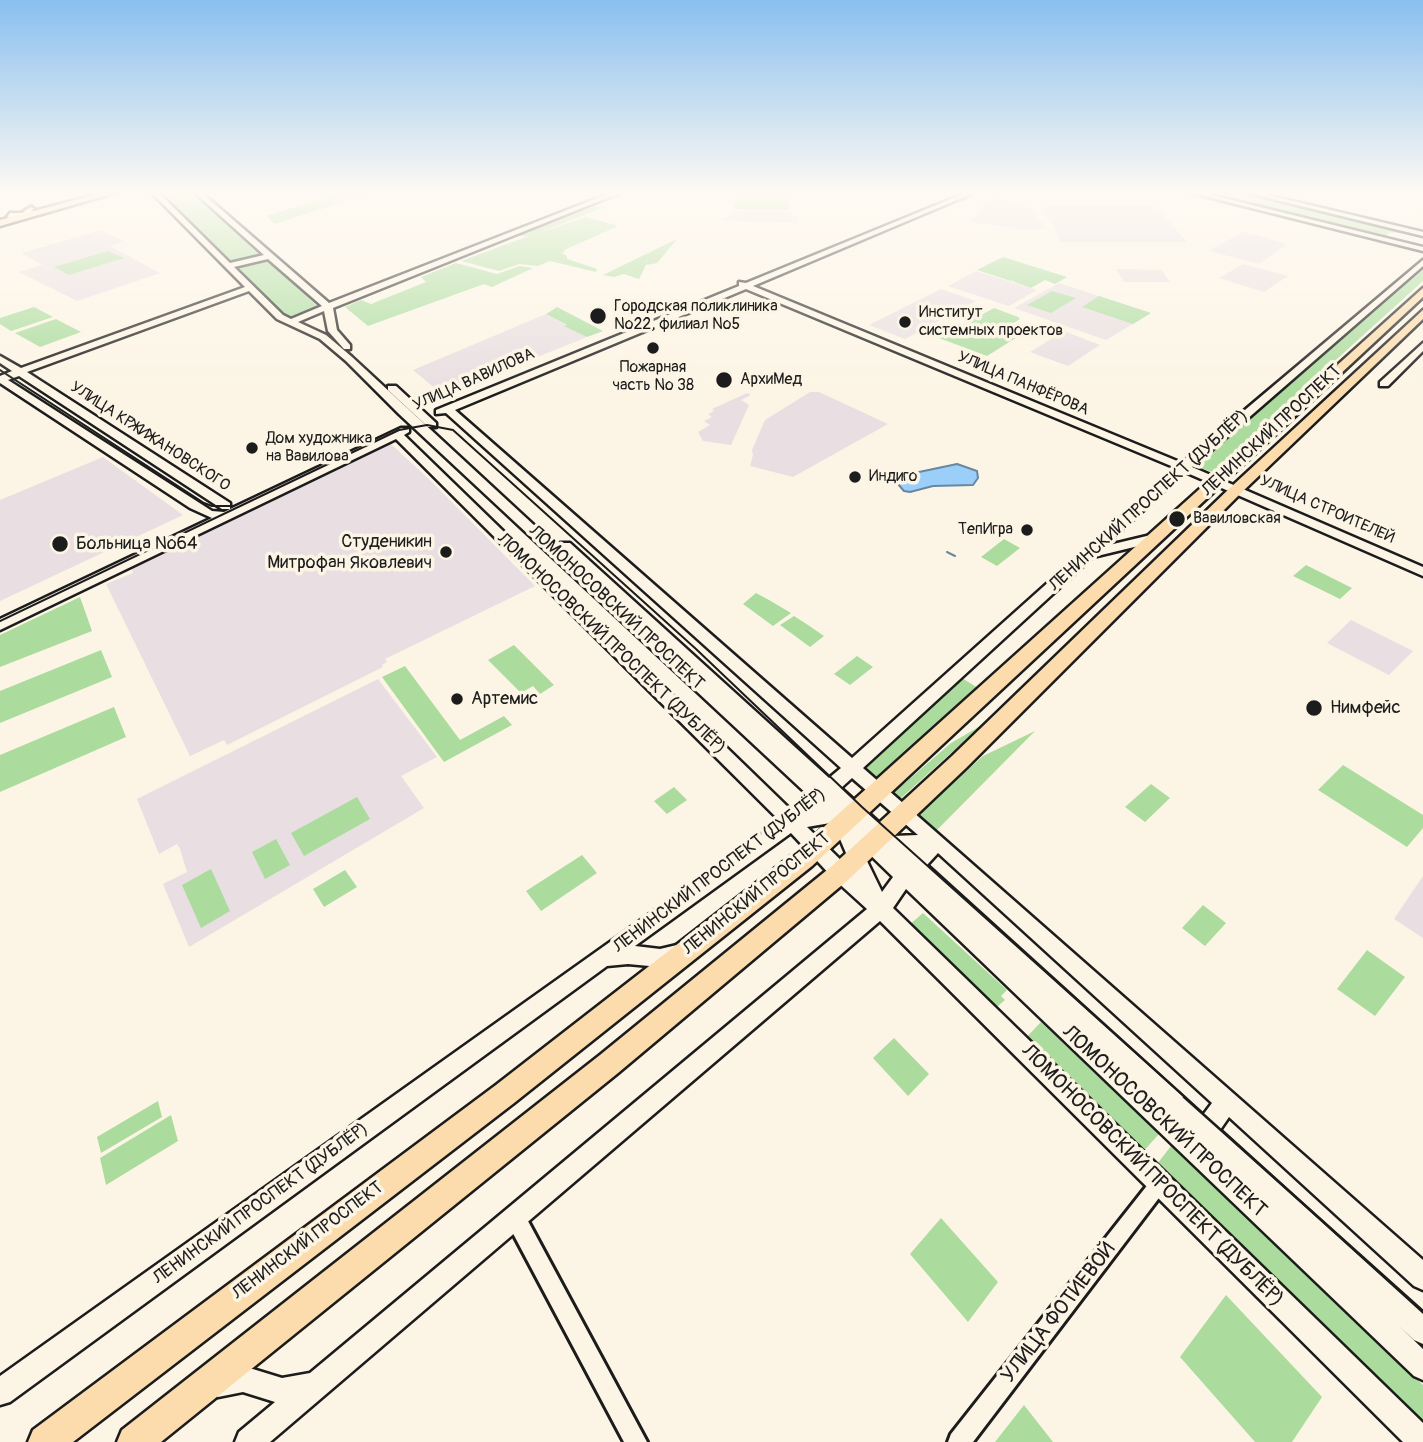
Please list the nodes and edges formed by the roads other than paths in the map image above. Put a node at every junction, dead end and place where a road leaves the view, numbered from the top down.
1 (223, 259) edge
2 (256, 259) edge
3 (273, 259) edge
4 (449, 259) edge
5 (802, 259) edge
6 (805, 259) edge
7 (1423, 261) edge
8 (229, 266) junction
9 (743, 284) junction
10 (250, 288) junction
11 (1423, 291) edge
12 (328, 307) junction
13 (1423, 313) edge
14 (290, 323) junction
15 (1423, 346) edge
16 (0, 359) edge
17 (20, 372) junction
18 (0, 379) edge
19 (1384, 384) dead end
20 (448, 405) junction
21 (413, 419) junction
22 (465, 425) junction
23 (1184, 468) junction
24 (1217, 482) junction
25 (1236, 489) junction
26 (226, 511) junction
27 (209, 514) junction
28 (1155, 538) junction
29 (1090, 553) junction
30 (1423, 572) edge
31 (0, 613) edge
32 (681, 616) junction
33 (0, 625) edge
34 (656, 630) junction
35 (853, 768) junction
36 (879, 791) junction
37 (825, 793) junction
38 (904, 813) junction
39 (846, 815) junction
40 (792, 822) junction
41 (938, 842) junction
42 (816, 848) junction
43 (868, 851) junction
44 (910, 871) junction
45 (881, 909) junction
46 (689, 949) junction
47 (603, 958) junction
48 (1227, 1101) junction
49 (1205, 1132) junction
50 (1159, 1184) junction
51 (515, 1217) junction
52 (1288, 1223) junction
53 (1423, 1277) edge
54 (1423, 1331) edge
55 (1423, 1367) edge
56 (315, 1385) junction
57 (0, 1392) edge
58 (193, 1395) junction
59 (45, 1442) edge
60 (134, 1442) edge
61 (248, 1442) edge
62 (636, 1442) edge
63 (959, 1442) edge
64 (1423, 1442) edge

1 - 8 street
2 - 8 street
3 - 12 street
4 - 12 street
5 - 9 street, УЛИЦА ВАВИЛОВА
6 - 9 street, УЛИЦА ВАВИЛОВА
7 - 23 street, ЛЕНИНСКИЙ ПРОСПЕКТ (ДУБЛЁР)
8 - 10 street
9 - 20 street, УЛИЦА ВАВИЛОВА
9 - 23 street, УЛИЦА ПАНФЁРОВА
10 - 14 street
10 - 17 street
11 - 24 main road, ЛЕНИНСКИЙ ПРОСПЕКТ
12 - 14 street
12 - 21 street
13 - 25 main road, ЛЕНИНСКИЙ ПРОСПЕКТ
14 - 21 street
15 - 19 street
16 - 17 street, УЛИЦА КРЖИЖАНОВСКОГО
17 - 18 street
17 - 26 street, УЛИЦА КРЖИЖАНОВСКОГО
18 - 27 street, УЛИЦА КРЖИЖАНОВСКОГО
20 - 21 street, УЛИЦА ВАВИЛОВА
20 - 21 street
20 - 22 street
21 - 22 street
21 - 26 street, УЛИЦА ВАВИЛОВА
21 - 34 street, ЛОМОНОСОВСКИЙ ПРОСПЕКТ
21 - 37 street, ЛОМОНОСОВСКИЙ ПРОСПЕКТ
21 - 40 street, ЛОМОНОСОВСКИЙ ПРОСПЕКТ (ДУБЛЁР)
22 - 32 street
23 - 24 street, УЛИЦА ПАНФЁРОВА
23 - 29 street, ЛЕНИНСКИЙ ПРОСПЕКТ (ДУБЛЁР)
24 - 25 street, УЛИЦА СТРОИТЕЛЕЙ
24 - 28 main road, ЛЕНИНСКИЙ ПРОСПЕКТ
25 - 30 street, УЛИЦА СТРОИТЕЛЕЙ
25 - 38 main road, ЛЕНИНСКИЙ ПРОСПЕКТ
26 - 27 street, УЛИЦА КРЖИЖАНОВСКОГО
26 - 33 street, УЛИЦА ВАВИЛОВА
27 - 31 street
28 - 29 street
28 - 36 main road, ЛЕНИНСКИЙ ПРОСПЕКТ
29 - 35 street, ЛЕНИНСКИЙ ПРОСПЕКТ (ДУБЛЁР)
32 - 34 street
32 - 35 street
34 - 37 street, ЛОМОНОСОВСКИЙ ПРОСПЕКТ
35 - 36 street
35 - 37 street, ЛЕНИНСКИЙ ПРОСПЕКТ (ДУБЛЁР)
36 - 38 street
36 - 39 main road, ЛЕНИНСКИЙ ПРОСПЕКТ
37 - 39 street
37 - 40 street, ЛЕНИНСКИЙ ПРОСПЕКТ (ДУБЛЁР)
38 - 41 street
38 - 43 main road, ЛЕНИНСКИЙ ПРОСПЕКТ
39 - 40 street
39 - 42 main road, ЛЕНИНСКИЙ ПРОСПЕКТ
39 - 43 street
39 - 43 street
40 - 42 street, ЛОМОНОСОВСКИЙ ПРОСПЕКТ (ДУБЛЁР)
40 - 47 street, ЛЕНИНСКИЙ ПРОСПЕКТ (ДУБЛЁР)
41 - 43 street
41 - 44 street
41 - 48 street
42 - 43 street, ЛОМОНОСОВСКИЙ ПРОСПЕКТ (ДУБЛЁР)
42 - 46 main road, ЛЕНИНСКИЙ ПРОСПЕКТ
43 - 44 street
43 - 45 street, ЛОМОНОСОВСКИЙ ПРОСПЕКТ (ДУБЛЁР)
43 - 58 main road, ЛЕНИНСКИЙ ПРОСПЕКТ
44 - 45 street
44 - 49 street, ЛОМОНОСОВСКИЙ ПРОСПЕКТ
44 - 52 street, ЛОМОНОСОВСКИЙ ПРОСПЕКТ
45 - 50 street, ЛОМОНОСОВСКИЙ ПРОСПЕКТ (ДУБЛЁР)
45 - 51 street
46 - 47 street
46 - 59 main road, ЛЕНИНСКИЙ ПРОСПЕКТ
47 - 57 street, ЛЕНИНСКИЙ ПРОСПЕКТ (ДУБЛЁР)
48 - 49 street
48 - 53 street
49 - 52 street, ЛОМОНОСОВСКИЙ ПРОСПЕКТ
50 - 63 street, УЛИЦА ФОТИЕВОЙ
50 - 64 street, ЛОМОНОСОВСКИЙ ПРОСПЕКТ (ДУБЛЁР)
51 - 56 street
51 - 62 street
52 - 54 street, ЛОМОНОСОВСКИЙ ПРОСПЕКТ
52 - 55 street, ЛОМОНОСОВСКИЙ ПРОСПЕКТ
56 - 58 street
56 - 61 street
58 - 60 main road, ЛЕНИНСКИЙ ПРОСПЕКТ

